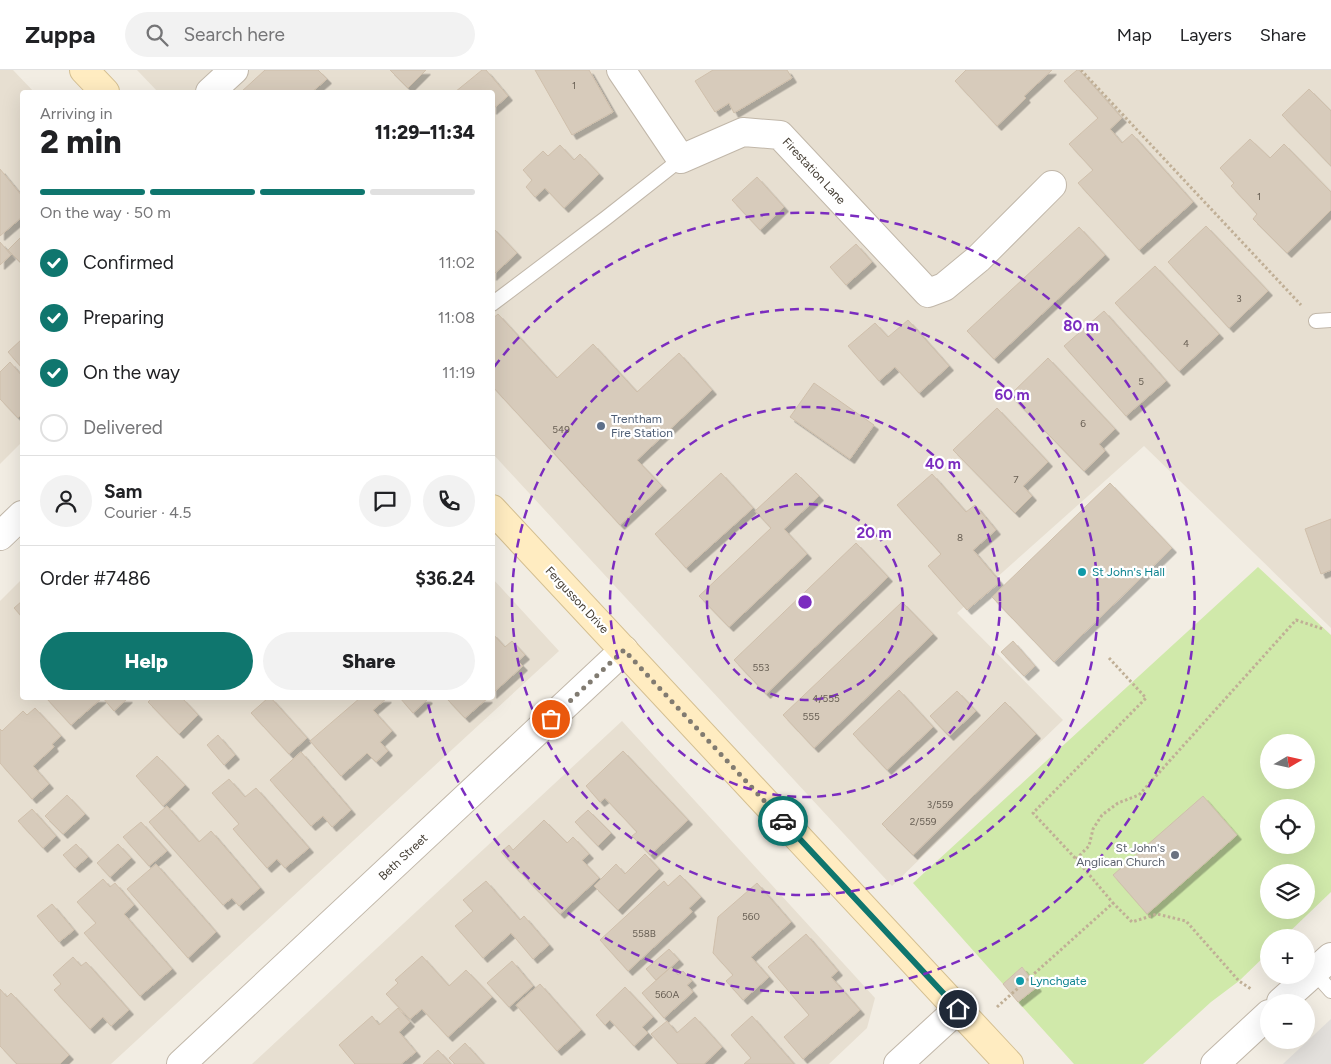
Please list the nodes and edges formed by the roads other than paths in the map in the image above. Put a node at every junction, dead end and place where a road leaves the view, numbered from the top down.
1 (84, 70) edge
2 (234, 70) edge
3 (621, 70) edge
4 (103, 90) edge
5 (212, 90) edge
6 (681, 159) junction
7 (1052, 186) dead end
8 (495, 302) edge
9 (1331, 320) edge
10 (1316, 321) road end
11 (495, 512) edge
12 (20, 517) edge
13 (0, 536) edge
14 (624, 650) junction
15 (1325, 973) edge
16 (1293, 994) edge
17 (1260, 1006) edge
18 (966, 1018) junction
19 (181, 1064) edge
20 (898, 1064) edge
21 (1009, 1064) edge
22 (1216, 1064) edge

1 - 4 main road
2 - 5 street
3 - 6 street
6 - 7 street, Firestation Lane
6 - 8 lane, Firestation Lane
9 - 10 lane
11 - 14 main road, Fergusson Drive
12 - 13 street
14 - 18 main road, Fergusson Drive
14 - 19 street, Beth Street
15 - 16 street
17 - 22 street
18 - 20 street
18 - 21 main road, Fergusson Drive

